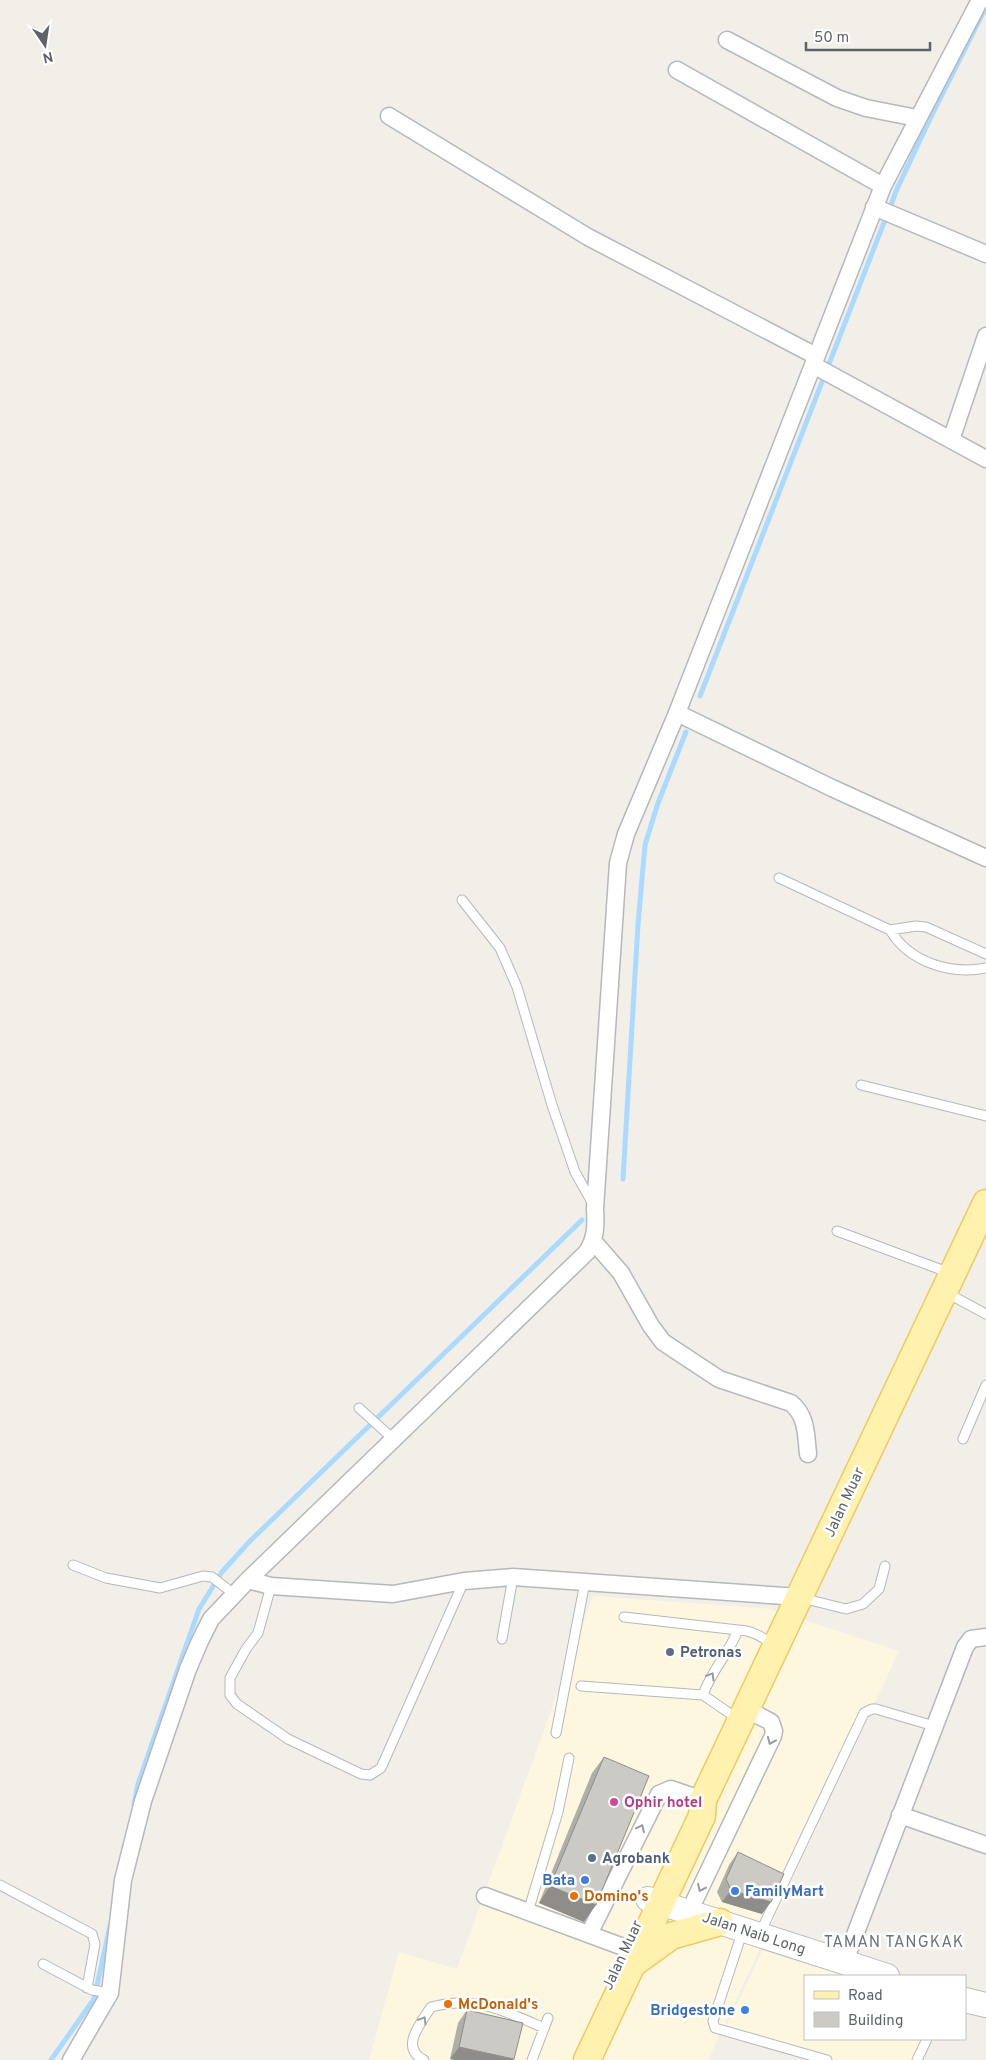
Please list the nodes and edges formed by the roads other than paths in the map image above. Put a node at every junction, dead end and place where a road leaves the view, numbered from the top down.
1 (980, 0) edge
2 (727, 40) dead end
3 (677, 70) dead end
4 (389, 116) dead end
5 (917, 118) junction
6 (882, 186) junction
7 (885, 212) junction
8 (986, 254) edge
9 (986, 336) edge
10 (822, 367) junction
11 (951, 440) junction
12 (986, 459) edge
13 (677, 713) junction
14 (985, 854) edge
15 (779, 878) dead end
16 (462, 900) dead end
17 (890, 930) junction
18 (986, 954) edge
19 (986, 968) edge
20 (861, 1085) dead end
21 (986, 1116) edge
22 (986, 1203) edge
23 (595, 1209) junction
24 (837, 1231) dead end
25 (594, 1242) junction
26 (948, 1283) junction
27 (986, 1314) edge
28 (986, 1385) edge
29 (359, 1408) dead end
30 (392, 1436) junction
31 (963, 1439) dead end
32 (808, 1454) dead end
33 (73, 1565) dead end
34 (885, 1566) dead end
35 (513, 1577) junction
36 (248, 1580) junction
37 (464, 1581) junction
38 (585, 1582) junction
39 (271, 1586) junction
40 (233, 1592) junction
41 (799, 1597) junction
42 (624, 1617) dead end
43 (738, 1630) junction
44 (986, 1637) edge
45 (502, 1639) dead end
46 (776, 1646) junction
47 (581, 1686) dead end
48 (703, 1695) junction
49 (743, 1715) junction
50 (934, 1726) junction
51 (556, 1733) dead end
52 (569, 1758) dead end
53 (702, 1800) junction
54 (900, 1815) junction
55 (986, 1844) edge
56 (0, 1885) edge
57 (485, 1896) dead end
58 (654, 1901) junction
59 (528, 1912) junction
60 (689, 1912) junction
61 (741, 1929) junction
62 (589, 1934) junction
63 (629, 1956) junction
64 (845, 1962) junction
65 (43, 1964) dead end
66 (884, 1975) edge
67 (90, 1989) junction
68 (106, 1993) junction
69 (966, 2000) edge
70 (986, 2005) edge
71 (548, 2018) dead end
72 (544, 2028) junction
73 (927, 2040) edge
74 (72, 2060) edge
75 (424, 2060) edge
76 (532, 2060) edge
77 (573, 2060) edge
78 (587, 2060) edge
79 (827, 2060) edge
80 (917, 2060) edge

1 - 5 street
2 - 5 street
3 - 6 street
4 - 10 street
5 - 6 street
6 - 7 street
7 - 8 street
7 - 10 street
9 - 11 street
10 - 11 street
10 - 13 street
11 - 12 street
13 - 14 street
13 - 23 street
15 - 17 lane
16 - 23 lane
17 - 18 lane
17 - 19 lane
20 - 21 lane
22 - 26 main road, Jalan Muar
23 - 25 street
24 - 26 lane
25 - 30 street
25 - 32 street
26 - 27 lane
26 - 41 main road, Jalan Muar
28 - 31 lane
29 - 30 lane
30 - 36 street
33 - 40 lane
34 - 41 lane
35 - 37 street
35 - 38 street
35 - 45 lane
36 - 39 street
36 - 40 street
37 - 39 street
37 - 39 lane
38 - 41 street
38 - 51 lane
40 - 68 street
41 - 46 main road, Jalan Muar
42 - 43 lane
43 - 46 lane
48 -> 43 lane
44 - 50 street
46 - 49 main road, Jalan Muar
47 - 48 lane
48 - 49 lane
49 - 53 main road, Jalan Muar
49 -> 60 street
50 - 54 street
50 - 61 lane
52 - 59 lane
53 - 58 main road, Jalan Muar
62 -> 53 street
54 - 55 street
54 - 64 street
56 - 67 lane
57 - 59 street
58 - 60 main road, Jalan Naib Long
58 - 63 main road, Jalan Muar
59 - 62 street
60 - 61 main road, Jalan Naib Long
61 - 63 main road
61 - 64 main road, Jalan Naib Long
61 - 79 lane
62 - 63 street
63 - 77 main road, Jalan Muar
63 - 78 main road, Jalan Muar
64 - 66 main road, Jalan Naib Long
65 - 67 lane
67 - 68 lane
68 - 74 street
69 - 70 main road
71 - 72 lane
75 -> 72 lane
72 - 76 lane
73 - 80 lane

